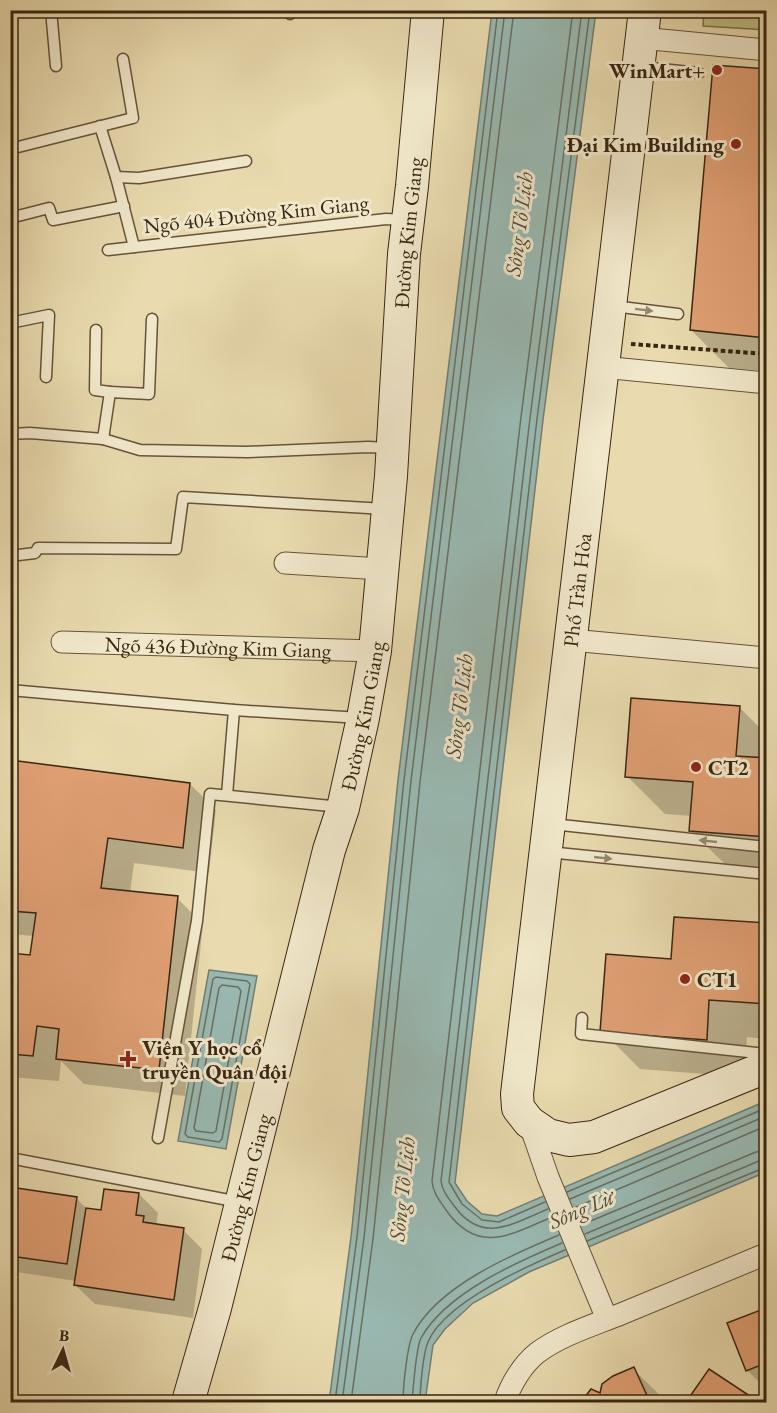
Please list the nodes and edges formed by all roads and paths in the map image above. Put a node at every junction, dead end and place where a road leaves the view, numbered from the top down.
1 (51, 10) edge
2 (429, 10) edge
3 (641, 38) edge
4 (766, 50) edge
5 (123, 58) dead end
6 (56, 66) dead end
7 (699, 73) dead end
8 (100, 126) junction
9 (10, 149) edge
10 (246, 161) dead end
11 (116, 177) junction
12 (123, 206) junction
13 (10, 218) edge
14 (408, 220) junction
15 (134, 247) junction
16 (108, 250) dead end
17 (609, 306) junction
18 (678, 314) dead end
19 (152, 319) dead end
20 (10, 323) edge
21 (96, 330) dead end
22 (625, 344) dead end
23 (766, 354) edge
24 (602, 367) junction
25 (46, 377) dead end
26 (766, 383) edge
27 (110, 392) junction
28 (10, 434) edge
29 (104, 439) junction
30 (393, 448) junction
31 (388, 509) junction
32 (10, 556) edge
33 (285, 562) dead end
34 (381, 569) junction
35 (571, 640) junction
36 (62, 642) dead end
37 (375, 651) junction
38 (766, 658) edge
39 (10, 690) edge
40 (234, 710) junction
41 (363, 718) junction
42 (227, 795) junction
43 (342, 808) junction
44 (546, 838) junction
45 (766, 847) edge
46 (766, 874) edge
47 (582, 1018) dead end
48 (766, 1054) edge
49 (766, 1067) edge
50 (529, 1122) junction
51 (158, 1138) dead end
52 (10, 1158) edge
53 (242, 1202) junction
54 (766, 1254) edge
55 (607, 1319) junction
56 (188, 1402) edge
57 (505, 1402) edge

1 - 6 lane
2 - 14 main road, Đường Kim Giang
3 - 4 street
3 - 7 lane
3 - 17 main road, Phố Trần Hòa
5 - 8 lane
8 - 9 lane
8 - 11 lane
10 - 11 lane
11 - 12 lane
12 - 13 lane
12 - 15 lane
14 - 15 lane, Ngõ 404 Đường Kim Giang
14 - 30 main road, Đường Kim Giang
15 - 16 lane, Ngõ 404 Đường Kim Giang
17 -> 18 lane
17 - 24 main road, Phố Trần Hòa
19 - 27 lane
20 - 25 lane
21 - 27 lane
22 - 23 path
24 - 26 street
24 - 35 main road, Phố Trần Hòa
27 - 29 lane
28 - 29 lane
29 - 30 lane
30 - 31 main road, Đường Kim Giang
31 - 32 lane
31 - 34 main road, Đường Kim Giang
33 - 34 street
34 - 37 main road, Đường Kim Giang
35 - 38 street
35 - 44 main road, Phố Trần Hòa
36 - 37 street, Ngõ 436 Đường Kim Giang
37 - 41 main road, Đường Kim Giang
39 - 40 lane
40 - 41 lane
40 - 42 lane
41 - 43 main road, Đường Kim Giang
42 - 43 lane
42 - 51 lane
43 - 53 main road, Đường Kim Giang
45 -> 44 lane
44 -> 46 lane
44 - 50 main road, Phố Trần Hòa
47 - 48 lane
49 - 50 main road
50 - 55 street
52 - 53 lane
53 - 56 main road, Đường Kim Giang
54 - 55 street
55 - 57 street

